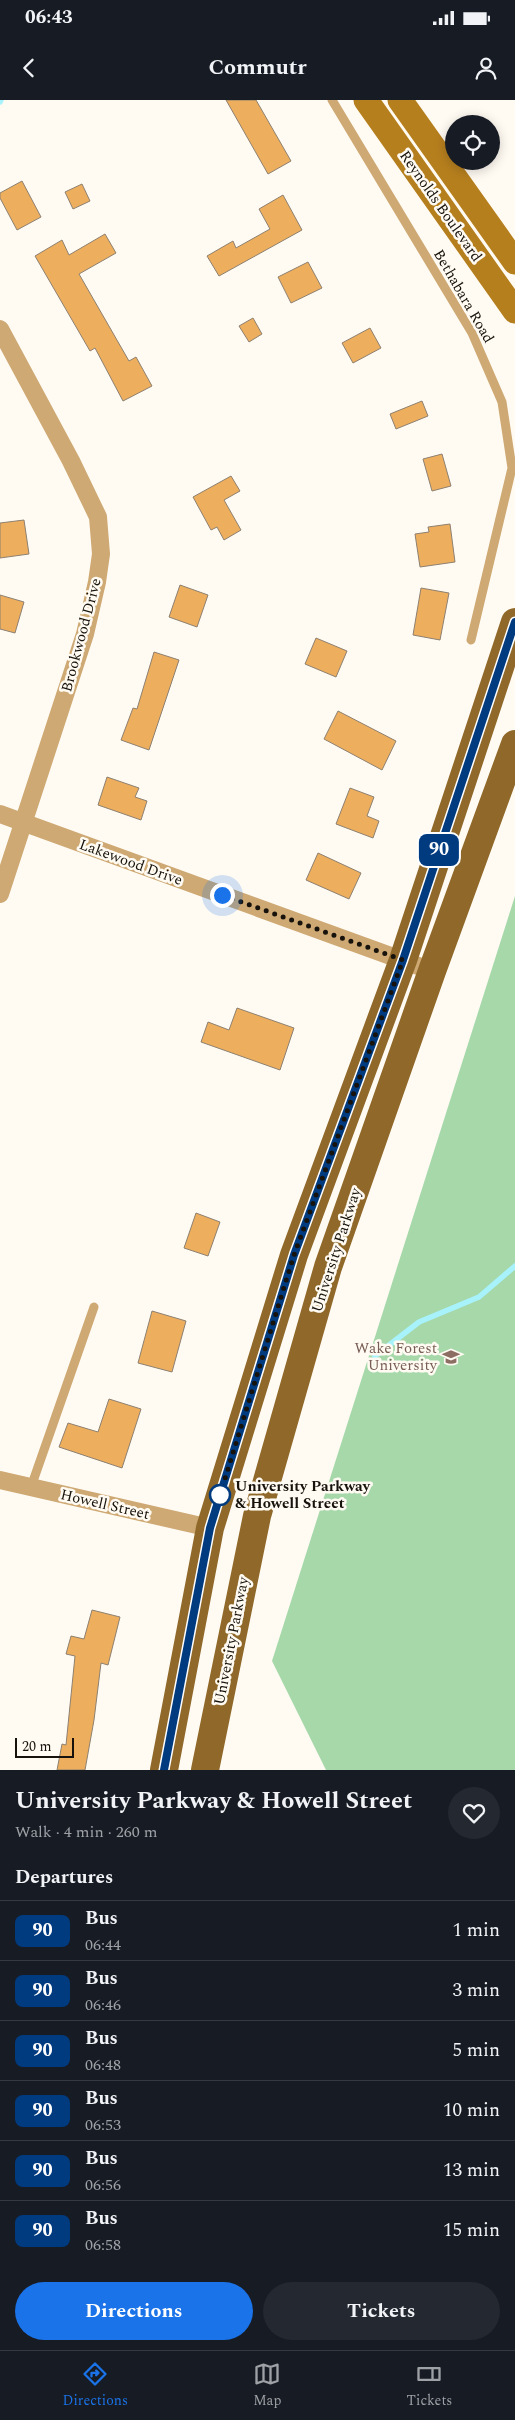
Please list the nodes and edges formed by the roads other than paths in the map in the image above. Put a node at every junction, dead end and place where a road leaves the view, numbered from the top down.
1 (332, 100) edge
2 (366, 100) edge
3 (400, 100) edge
4 (515, 262) edge
5 (515, 311) edge
6 (0, 329) edge
7 (515, 622) edge
8 (471, 640) dead end
9 (515, 744) edge
10 (0, 814) edge
11 (23, 822) junction
12 (0, 894) edge
13 (403, 960) junction
14 (432, 971) junction
15 (94, 1308) dead end
16 (0, 1480) edge
17 (31, 1487) junction
18 (210, 1528) junction
19 (164, 1770) edge
20 (205, 1770) edge

1 - 8 lane, Bethabara Road
2 - 5 main road, Reynolds Boulevard
3 - 4 main road, Reynolds Boulevard
6 - 11 street, Brookwood Drive
7 - 13 main road
9 - 14 main road, University Parkway
10 - 11 street, Lakewood Drive
11 - 12 street, Brookwood Drive
11 - 13 street, Lakewood Drive
13 - 14 street, Lakewood Drive
13 - 18 main road
14 - 20 main road, University Parkway
15 - 17 lane
16 - 17 street, Howell Street
17 - 18 street, Howell Street
18 - 19 main road

